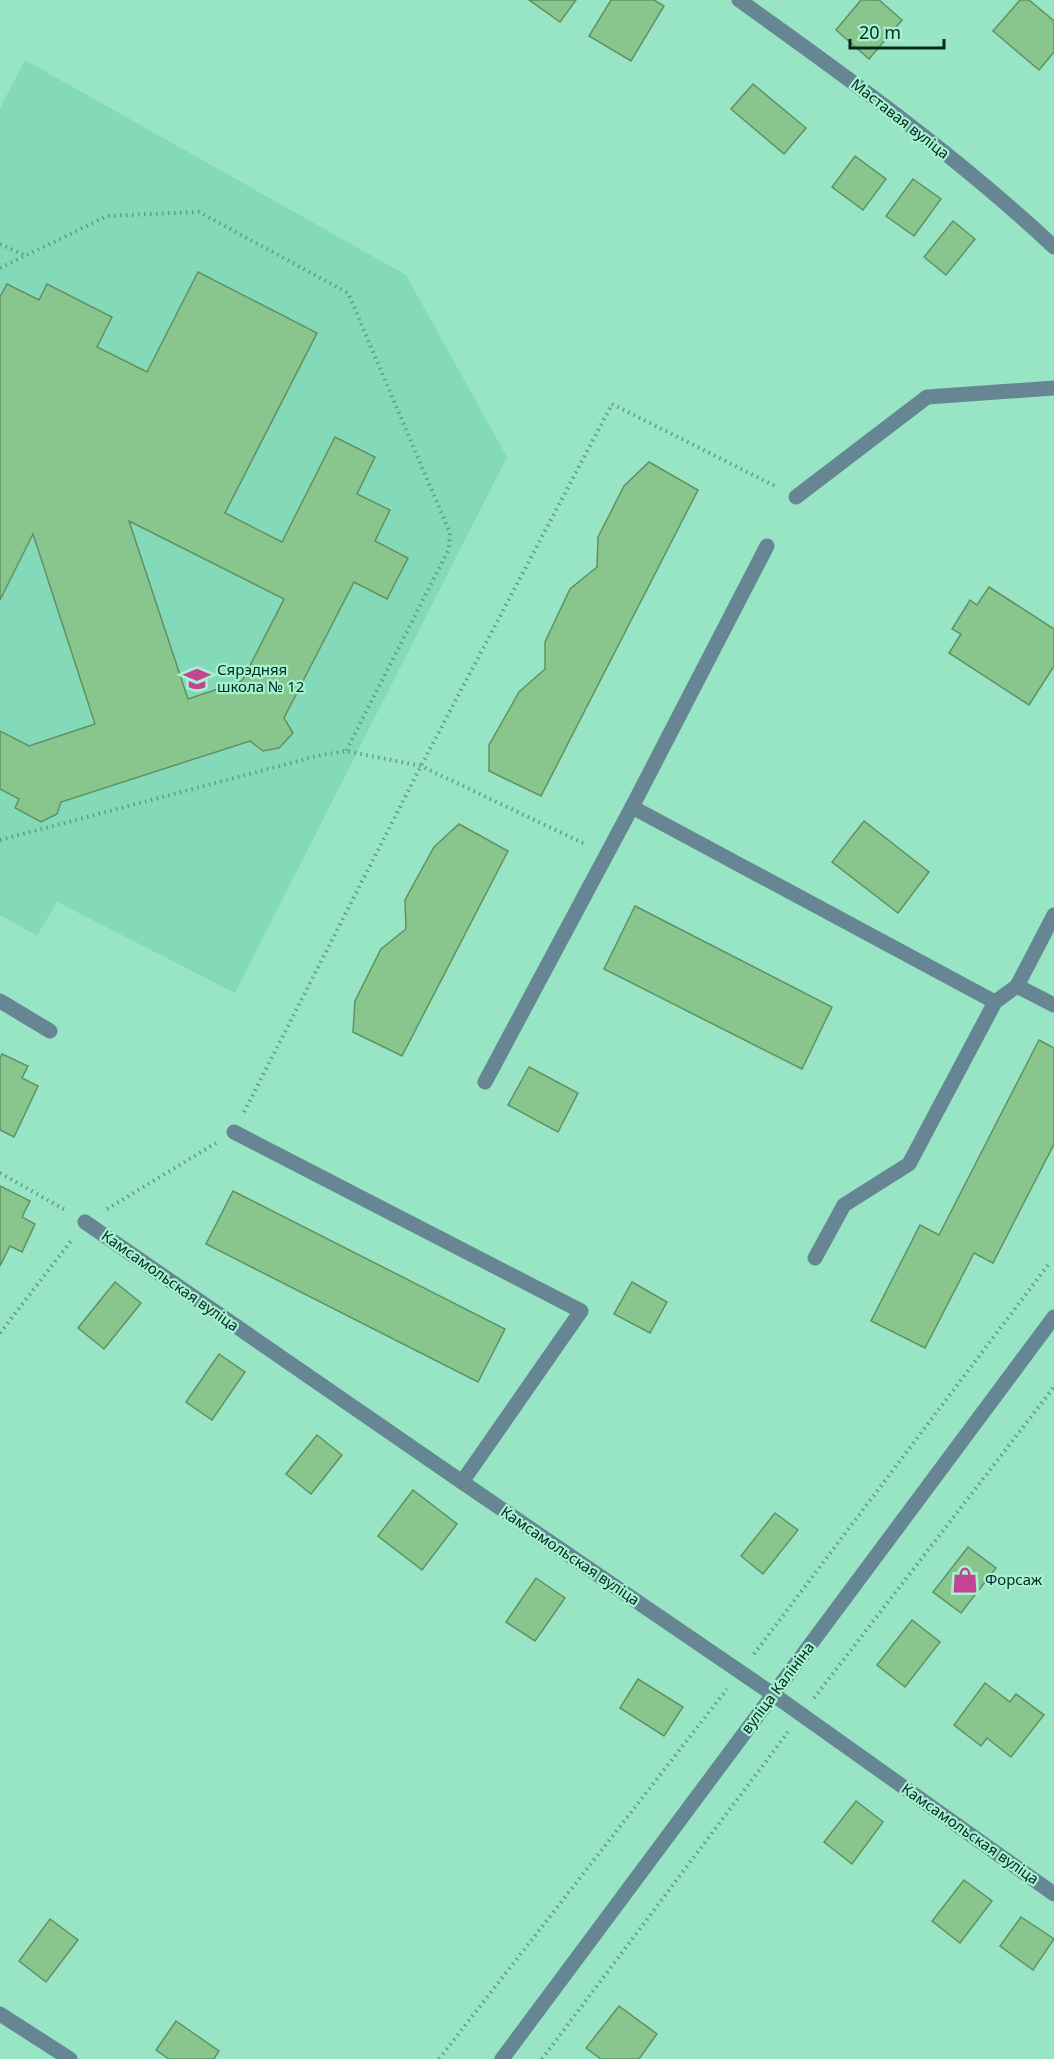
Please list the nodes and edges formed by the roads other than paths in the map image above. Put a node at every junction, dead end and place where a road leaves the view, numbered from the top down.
1 (739, 0) edge
2 (1054, 247) edge
3 (1054, 388) edge
4 (796, 497) road end
5 (767, 546) dead end
6 (632, 807) junction
7 (1054, 915) edge
8 (1017, 986) junction
9 (0, 1002) edge
10 (995, 1002) junction
11 (1054, 1005) edge
12 (50, 1030) dead end
13 (485, 1082) dead end
14 (234, 1132) road end
15 (85, 1222) road end
16 (815, 1258) dead end
17 (1054, 1317) edge
18 (462, 1482) junction
19 (774, 1695) junction
20 (1054, 1894) edge
21 (0, 2014) edge
22 (69, 2059) edge
23 (502, 2059) edge

1 - 2 street, Маставая вуліца
3 - 4 street
5 - 6 street
6 - 10 street
6 - 13 street
7 - 8 street
8 - 10 street
8 - 11 street
9 - 12 street
10 - 16 street
14 - 18 street
15 - 18 street, Камсамольская вуліца
17 - 19 street, вуліца Калініна
18 - 19 street, Камсамольская вуліца
19 - 20 street, Камсамольская вуліца
19 - 23 street, вуліца Калініна
21 - 22 street

